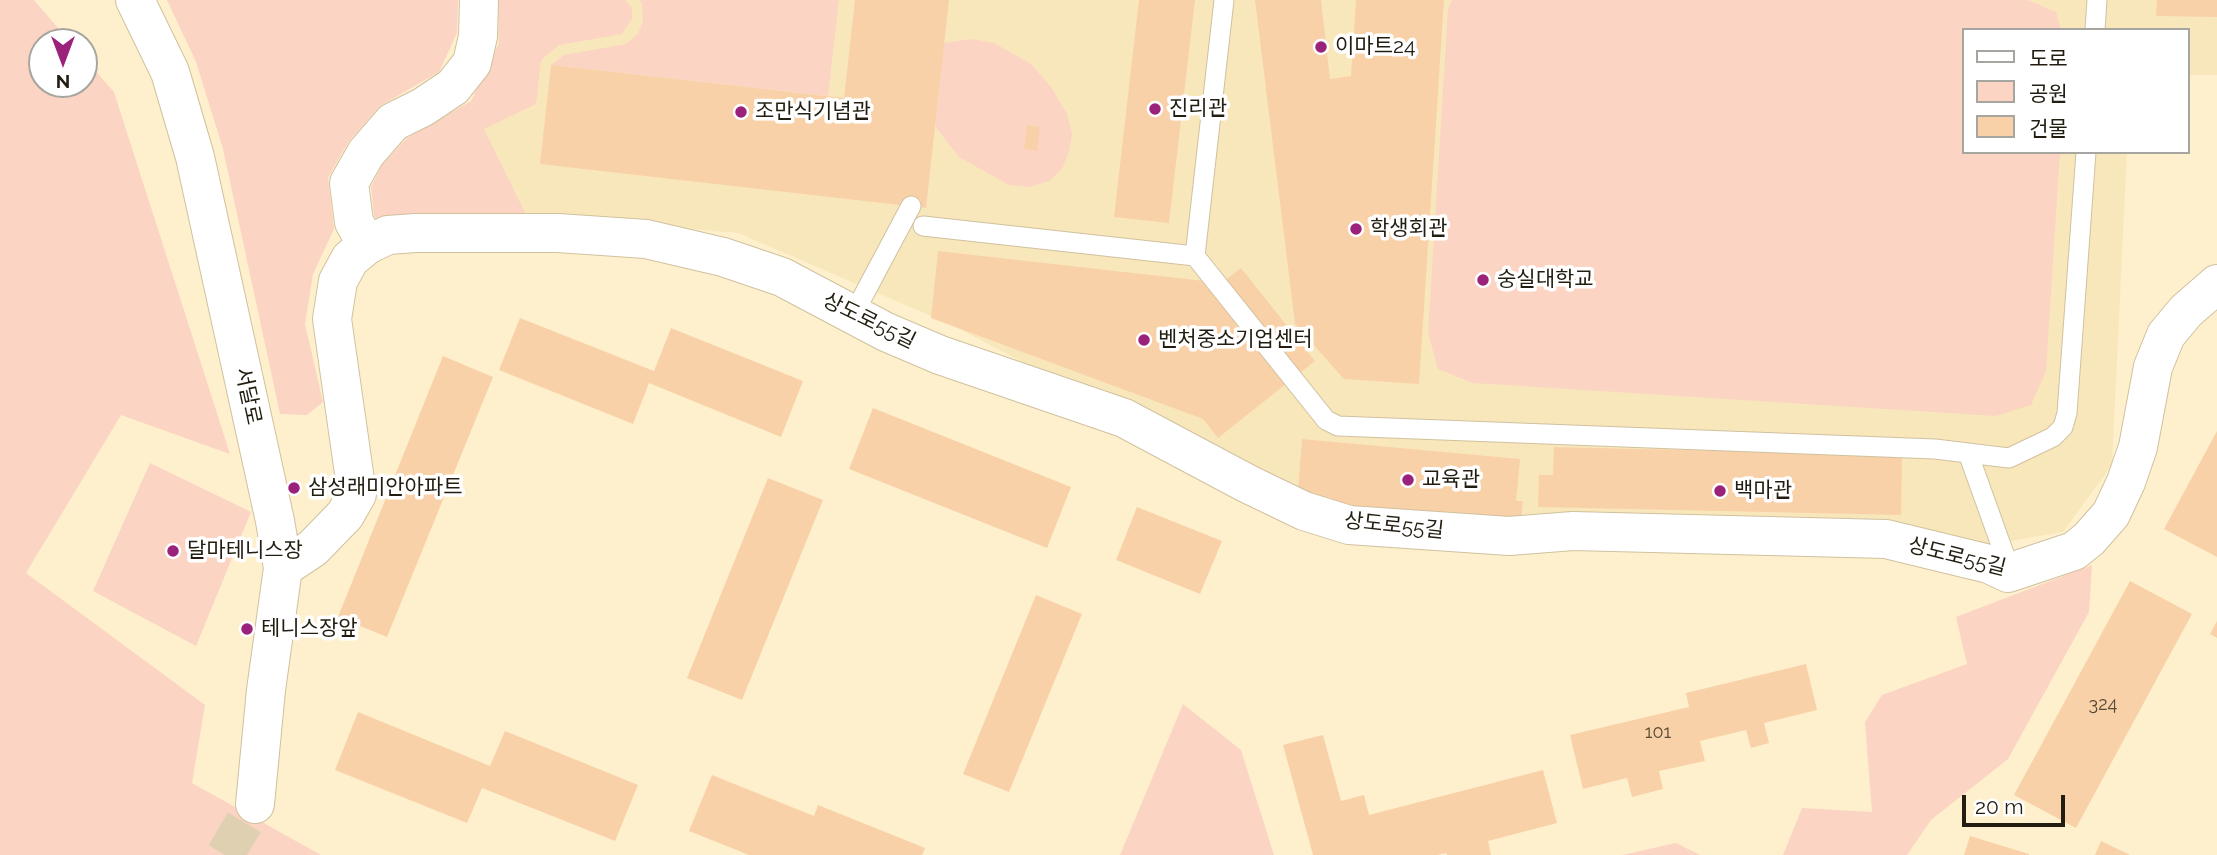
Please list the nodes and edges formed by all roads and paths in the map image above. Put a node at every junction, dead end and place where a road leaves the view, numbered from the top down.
1 (135, 0) edge
2 (479, 0) edge
3 (1224, 0) edge
4 (2097, 0) edge
5 (2095, 28) edge
6 (2086, 154) edge
7 (911, 206) dead end
8 (923, 226) dead end
9 (367, 245) junction
10 (1195, 256) junction
11 (2217, 284) edge
12 (853, 315) junction
13 (1968, 453) junction
14 (283, 568) junction
15 (2011, 573) junction
16 (255, 804) tunnel mouth

1 - 14 street, 서달로
2 - 9 street
3 - 10 lane
4 - 5 lane
6 - 13 lane
7 - 12 lane
8 - 10 lane
9 - 12 street, 상도로55길
9 - 14 street, 상도로55길
10 - 13 lane
11 - 15 street, 상도로55길
12 - 15 street, 상도로55길
13 - 15 lane
14 - 16 street, 서달로

